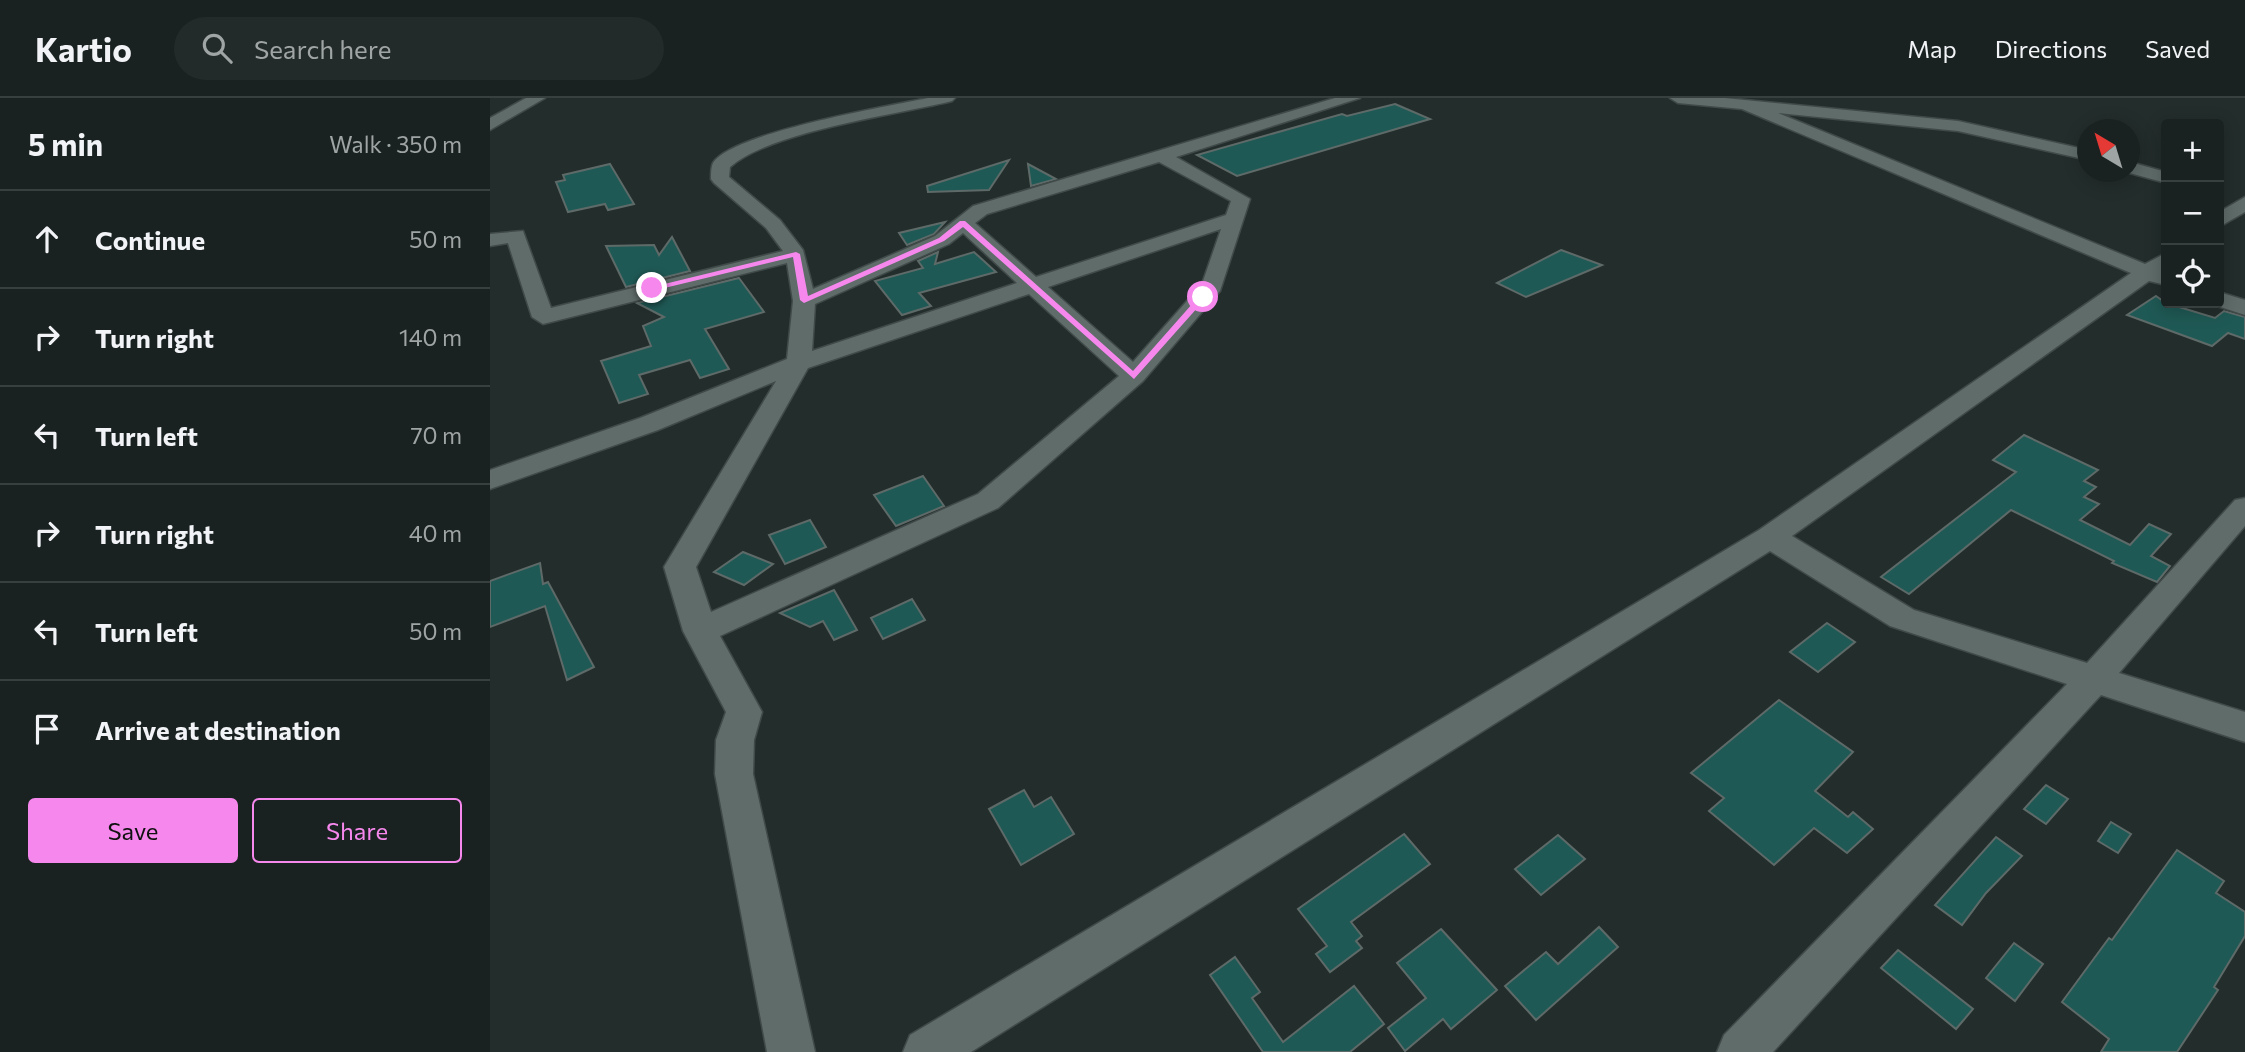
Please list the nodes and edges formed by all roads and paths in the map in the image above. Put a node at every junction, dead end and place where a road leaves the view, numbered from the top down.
1 (537, 98) edge
2 (947, 98) edge
3 (1352, 98) edge
4 (1678, 98) edge
5 (1748, 106) junction
6 (490, 125) edge
7 (2077, 153) edge
8 (1161, 156) junction
9 (2140, 170) edge
10 (2161, 176) edge
11 (2224, 197) edge
12 (2245, 203) edge
13 (2224, 218) edge
14 (1232, 219) junction
15 (963, 223) junction
16 (490, 240) edge
17 (796, 254) junction
18 (2160, 271) edge
19 (1035, 285) junction
20 (804, 300) junction
21 (2224, 301) edge
22 (2245, 308) edge
23 (799, 363) junction
24 (1134, 376) junction
25 (490, 480) edge
26 (2245, 507) edge
27 (1770, 537) junction
28 (700, 631) junction
29 (2092, 680) junction
30 (2245, 727) edge
31 (944, 1045) edge
32 (792, 1052) edge
33 (1741, 1052) edge

1 - 6 street
2 - 17 street
3 - 8 street
4 - 5 street
5 - 7 street
5 - 18 street
8 - 14 street
8 - 15 street
9 - 10 street
11 - 12 street
12 - 13 street
14 - 19 street
14 - 24 street
15 - 19 street
15 - 20 street
16 - 17 street
17 - 20 street
18 - 27 street
19 - 23 street
19 - 24 street
20 - 23 street
21 - 22 street
23 - 25 street
23 - 28 street
24 - 28 street
26 - 29 street
27 - 29 street
27 - 31 street
28 - 32 street
29 - 30 street
29 - 33 street

